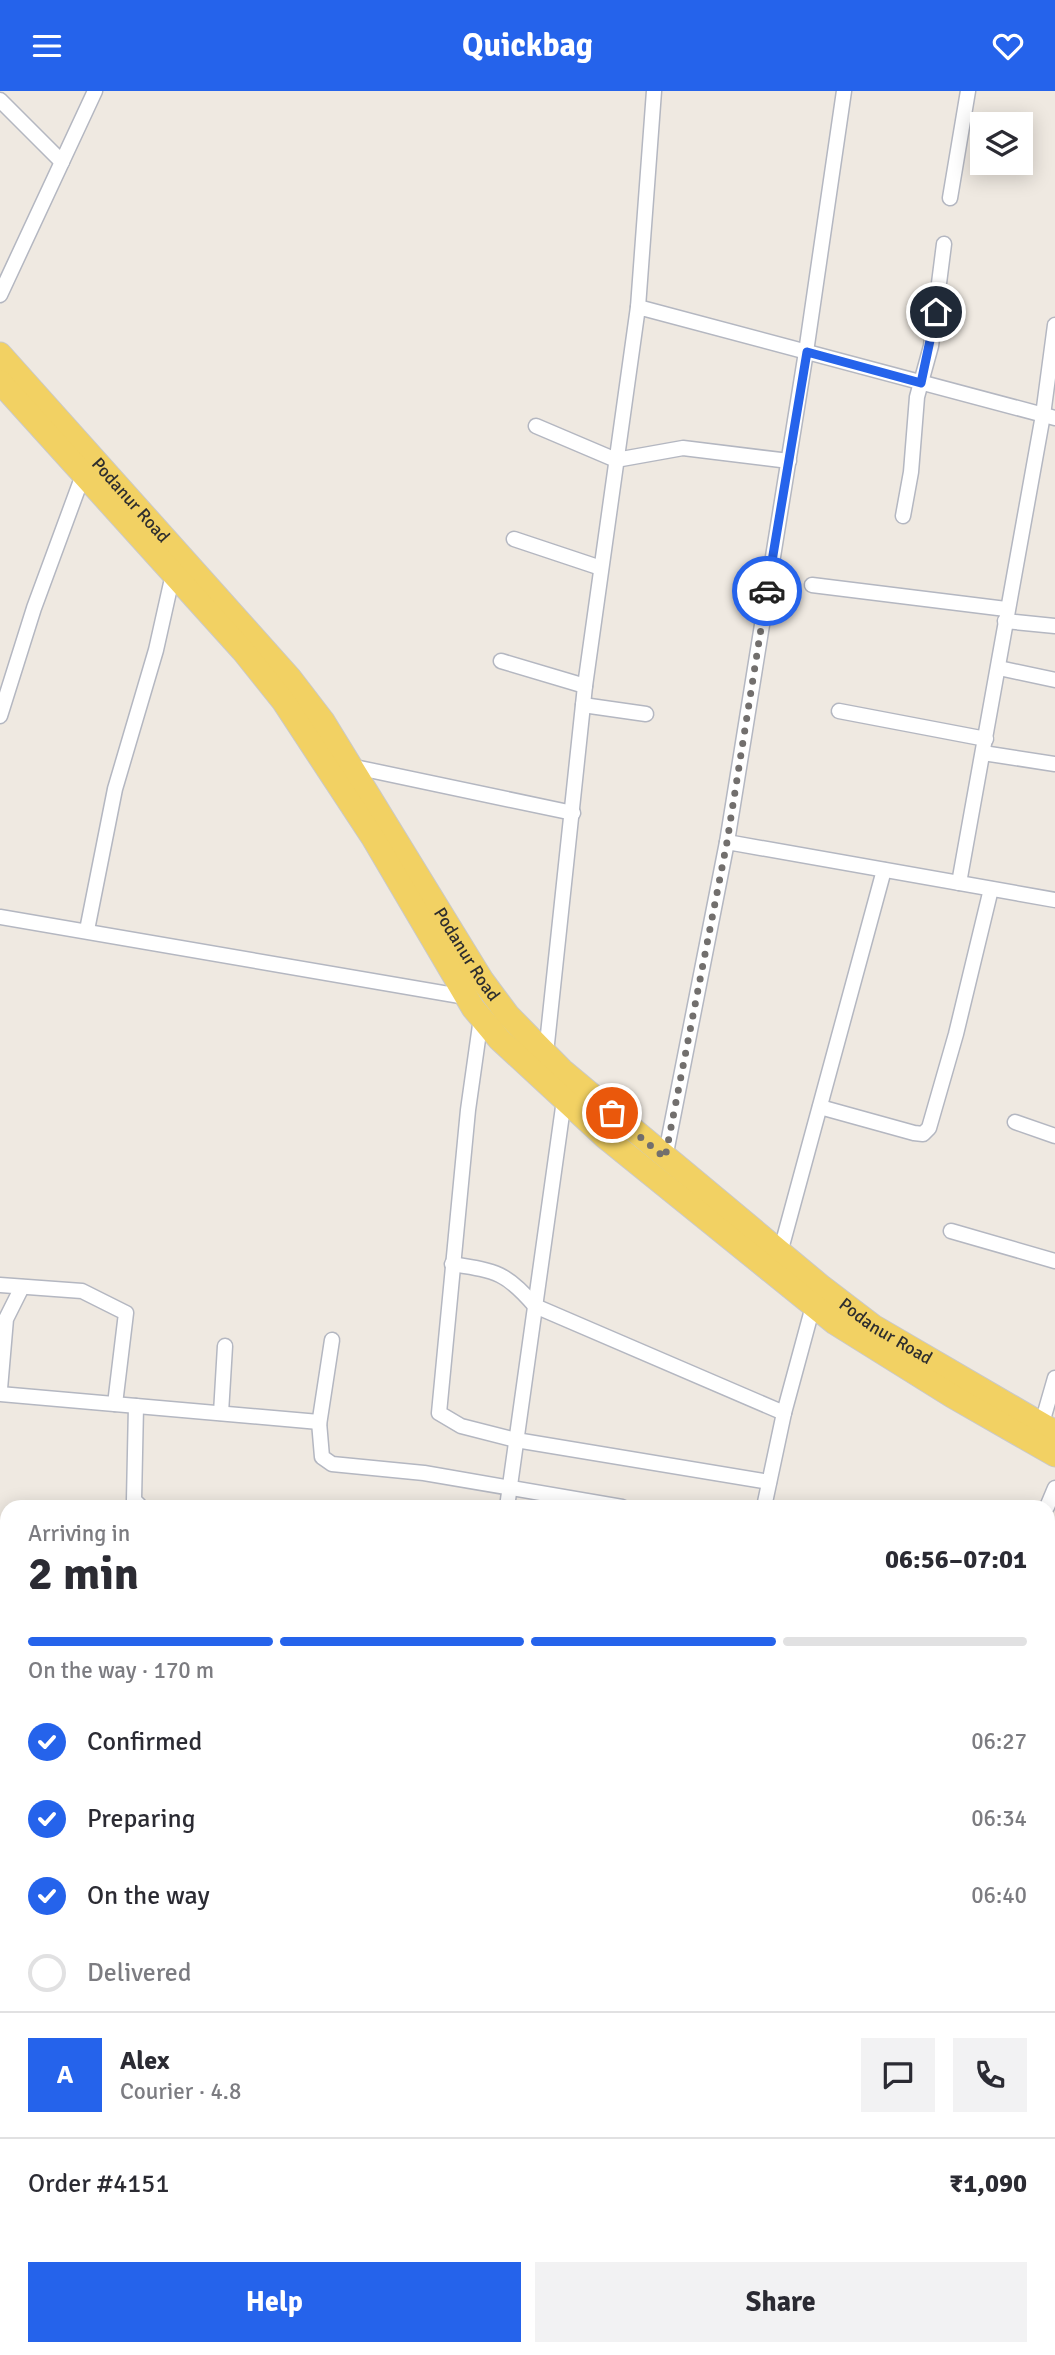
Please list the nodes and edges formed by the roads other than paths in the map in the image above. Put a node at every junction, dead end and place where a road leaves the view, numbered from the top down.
1 (95, 91) edge
2 (654, 91) edge
3 (844, 91) edge
4 (968, 91) edge
5 (0, 100) edge
6 (62, 162) junction
7 (950, 198) dead end
8 (944, 244) dead end
9 (0, 295) edge
10 (638, 307) junction
11 (1055, 325) edge
12 (807, 352) junction
13 (0, 354) edge
14 (0, 382) edge
15 (921, 383) junction
16 (1049, 417) edge
17 (536, 426) dead end
18 (616, 460) junction
19 (789, 461) junction
20 (83, 475) junction
21 (903, 516) dead end
22 (514, 539) dead end
23 (601, 568) junction
24 (173, 574) junction
25 (812, 585) dead end
26 (1006, 615) junction
27 (1055, 626) edge
28 (501, 661) dead end
29 (999, 668) junction
30 (1055, 680) edge
31 (585, 685) junction
32 (583, 705) junction
33 (839, 711) dead end
34 (646, 714) dead end
35 (0, 716) edge
36 (985, 746) junction
37 (1055, 764) edge
38 (350, 766) junction
39 (573, 813) junction
40 (727, 842) junction
41 (884, 870) junction
42 (959, 883) junction
43 (991, 889) junction
44 (1055, 900) edge
45 (0, 917) edge
46 (87, 930) junction
47 (466, 997) junction
48 (481, 1018) junction
49 (546, 1053) junction
50 (571, 1091) junction
51 (820, 1107) junction
52 (1016, 1122) dead end
53 (1055, 1136) edge
54 (665, 1158) junction
55 (951, 1231) dead end
56 (780, 1253) junction
57 (1055, 1261) edge
58 (452, 1264) junction
59 (0, 1285) edge
60 (22, 1287) junction
61 (535, 1306) junction
62 (813, 1306) junction
63 (332, 1340) dead end
64 (225, 1346) dead end
65 (1055, 1378) edge
66 (0, 1391) edge
67 (115, 1404) junction
68 (136, 1406) junction
69 (221, 1413) junction
70 (784, 1413) junction
71 (319, 1425) junction
72 (1047, 1439) edge
73 (516, 1440) junction
74 (769, 1482) junction
75 (510, 1487) junction
76 (134, 1500) edge
77 (508, 1500) edge
78 (583, 1500) edge
79 (765, 1500) edge

1 - 6 street
2 - 10 street
3 - 12 street
4 - 7 street
5 - 6 street
6 - 9 street
8 - 15 street
10 - 12 street
10 - 18 street
11 - 16 street
12 - 15 street
12 - 19 street
13 - 38 main road, Podanur Road
14 - 20 main road
15 - 16 street
15 - 21 street
16 - 26 street
17 - 18 street
18 - 19 street
18 - 23 street
19 - 40 street
20 - 24 main road
20 - 35 street
22 - 23 street
23 - 31 street
24 - 46 street
24 - 47 main road
25 - 26 street
26 - 27 street
26 - 29 street
28 - 31 street
29 - 30 street
29 - 36 street
31 - 32 street
32 - 34 street
32 - 39 street
33 - 36 street
36 - 37 street
36 - 42 street
38 - 39 street
38 - 49 main road, Podanur Road
39 - 49 street
40 - 41 street
40 - 54 street
41 - 42 street
41 - 51 street
42 - 43 street
43 - 44 street
43 - 51 street
45 - 46 street
46 - 47 street
47 - 48 main road
48 - 50 main road
48 - 58 street
49 - 50 main road, Podanur Road
50 - 54 main road, Podanur Road
50 - 61 street
50 - 62 main road
51 - 56 street
52 - 53 street
54 - 56 main road, Podanur Road
55 - 57 street
56 - 72 main road, Podanur Road
58 - 61 street
58 - 73 street
59 - 60 street
60 - 66 street
60 - 67 street
61 - 70 street
61 - 73 street
62 - 70 street
62 - 72 main road
63 - 71 street
64 - 69 street
65 - 72 street
66 - 67 street
67 - 68 street
68 - 69 street
68 - 76 street
69 - 71 street
70 - 74 street
71 - 75 street
73 - 74 street
73 - 75 street
74 - 79 street
75 - 77 street
75 - 78 street

